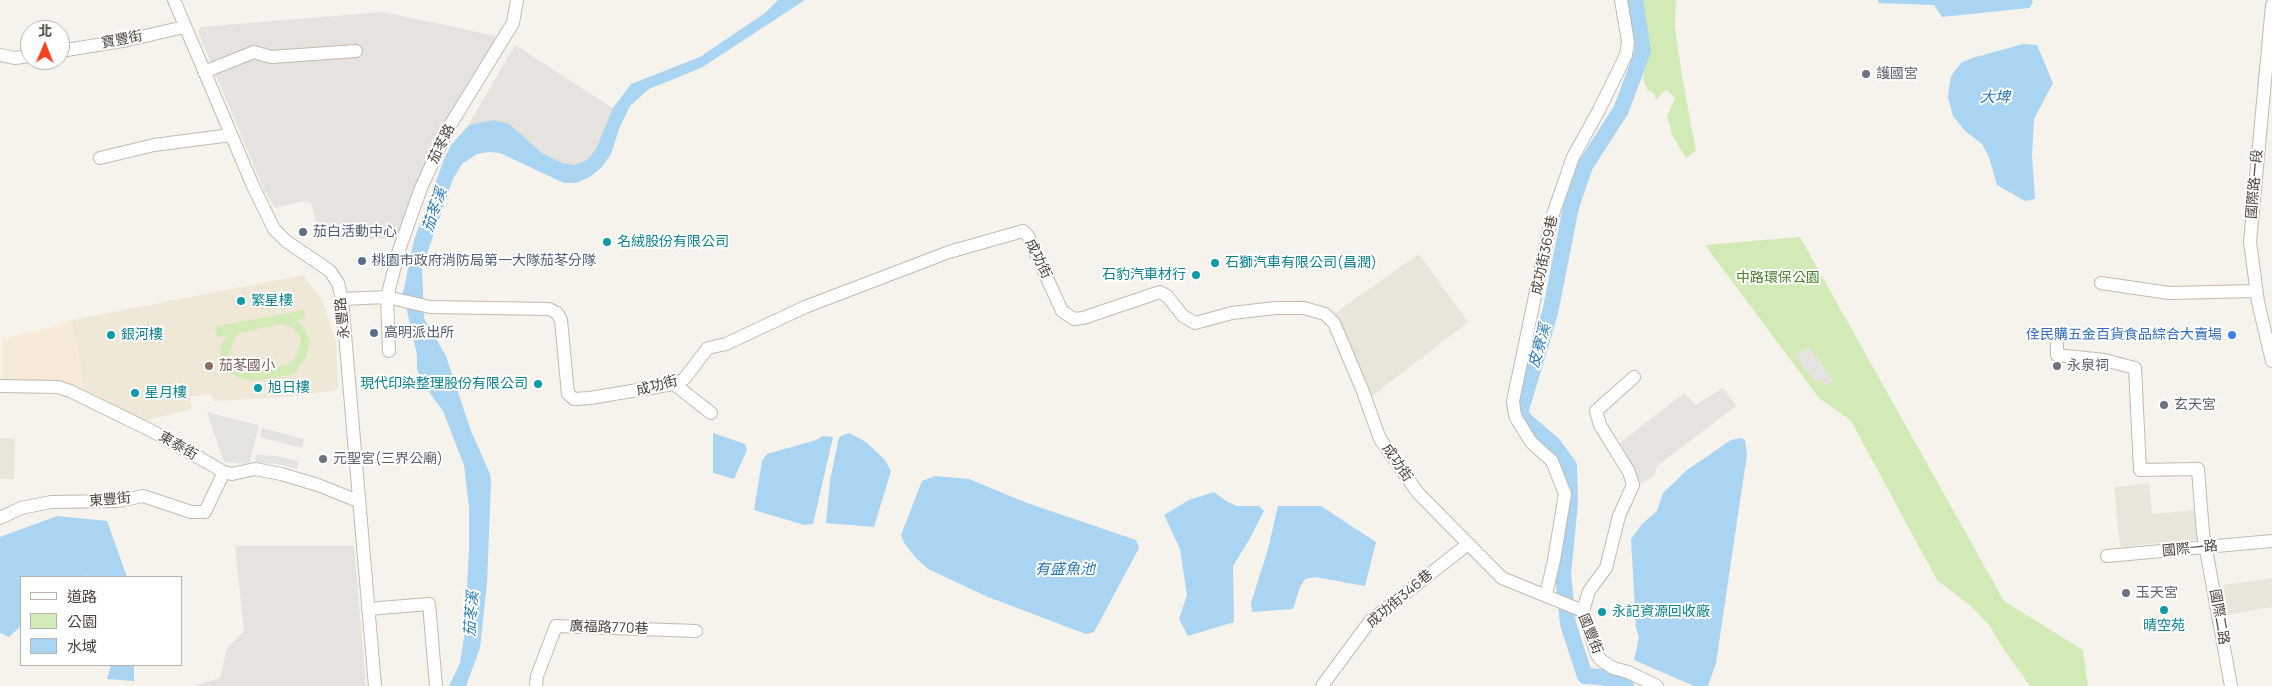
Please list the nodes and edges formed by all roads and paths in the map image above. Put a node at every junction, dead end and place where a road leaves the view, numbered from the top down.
1 (174, 0) edge
2 (517, 0) edge
3 (1621, 0) edge
4 (2272, 5) edge
5 (184, 27) junction
6 (70, 49) edge
7 (356, 51) dead end
8 (0, 55) edge
9 (20, 57) edge
10 (204, 72) junction
11 (231, 135) junction
12 (100, 158) dead end
13 (2101, 283) dead end
14 (2256, 291) junction
15 (387, 297) junction
16 (342, 299) junction
17 (2057, 344) dead end
18 (389, 351) dead end
19 (2272, 361) edge
20 (1634, 378) dead end
21 (674, 384) junction
22 (0, 386) edge
23 (712, 413) dead end
24 (224, 472) junction
25 (358, 501) junction
26 (0, 518) edge
27 (2272, 542) edge
28 (1468, 544) junction
29 (2207, 547) junction
30 (2107, 556) dead end
31 (1546, 595) junction
32 (368, 609) junction
33 (1581, 609) junction
34 (696, 631) dead end
35 (375, 686) edge
36 (436, 686) edge
37 (536, 686) edge
38 (1322, 686) edge
39 (1657, 686) edge
40 (2231, 686) edge

1 - 5 street, 永豐路
2 - 15 street, 茄苳路
3 - 31 street, 成功街369巷
4 - 14 street, 國際路一段
5 - 6 street, 寶豐街
5 - 10 street, 永豐路
7 - 10 street
8 - 9 street
10 - 11 street, 永豐路
11 - 12 street
11 - 16 street, 永豐路
13 - 14 street
14 - 19 street, 國際路一段
15 - 16 street
15 - 18 street, 茄苳路
15 - 21 street, 成功街
16 - 25 street, 永豐路
17 - 29 street, 國際二路
20 - 33 street
21 - 23 street
21 - 28 street, 成功街
22 - 24 street, 東泰街
24 - 25 street
24 - 26 street, 東豐街
25 - 32 street, 永豐路
27 - 29 street, 國際一路
28 - 31 street, 成功街
28 - 38 street, 成功街346巷
29 - 30 street, 國際一路
29 - 40 street, 國際二路
31 - 33 street, 成功街
32 - 35 street, 永豐路
32 - 36 street
33 - 39 street, 國豐街
34 - 37 street, 廣福路770巷

